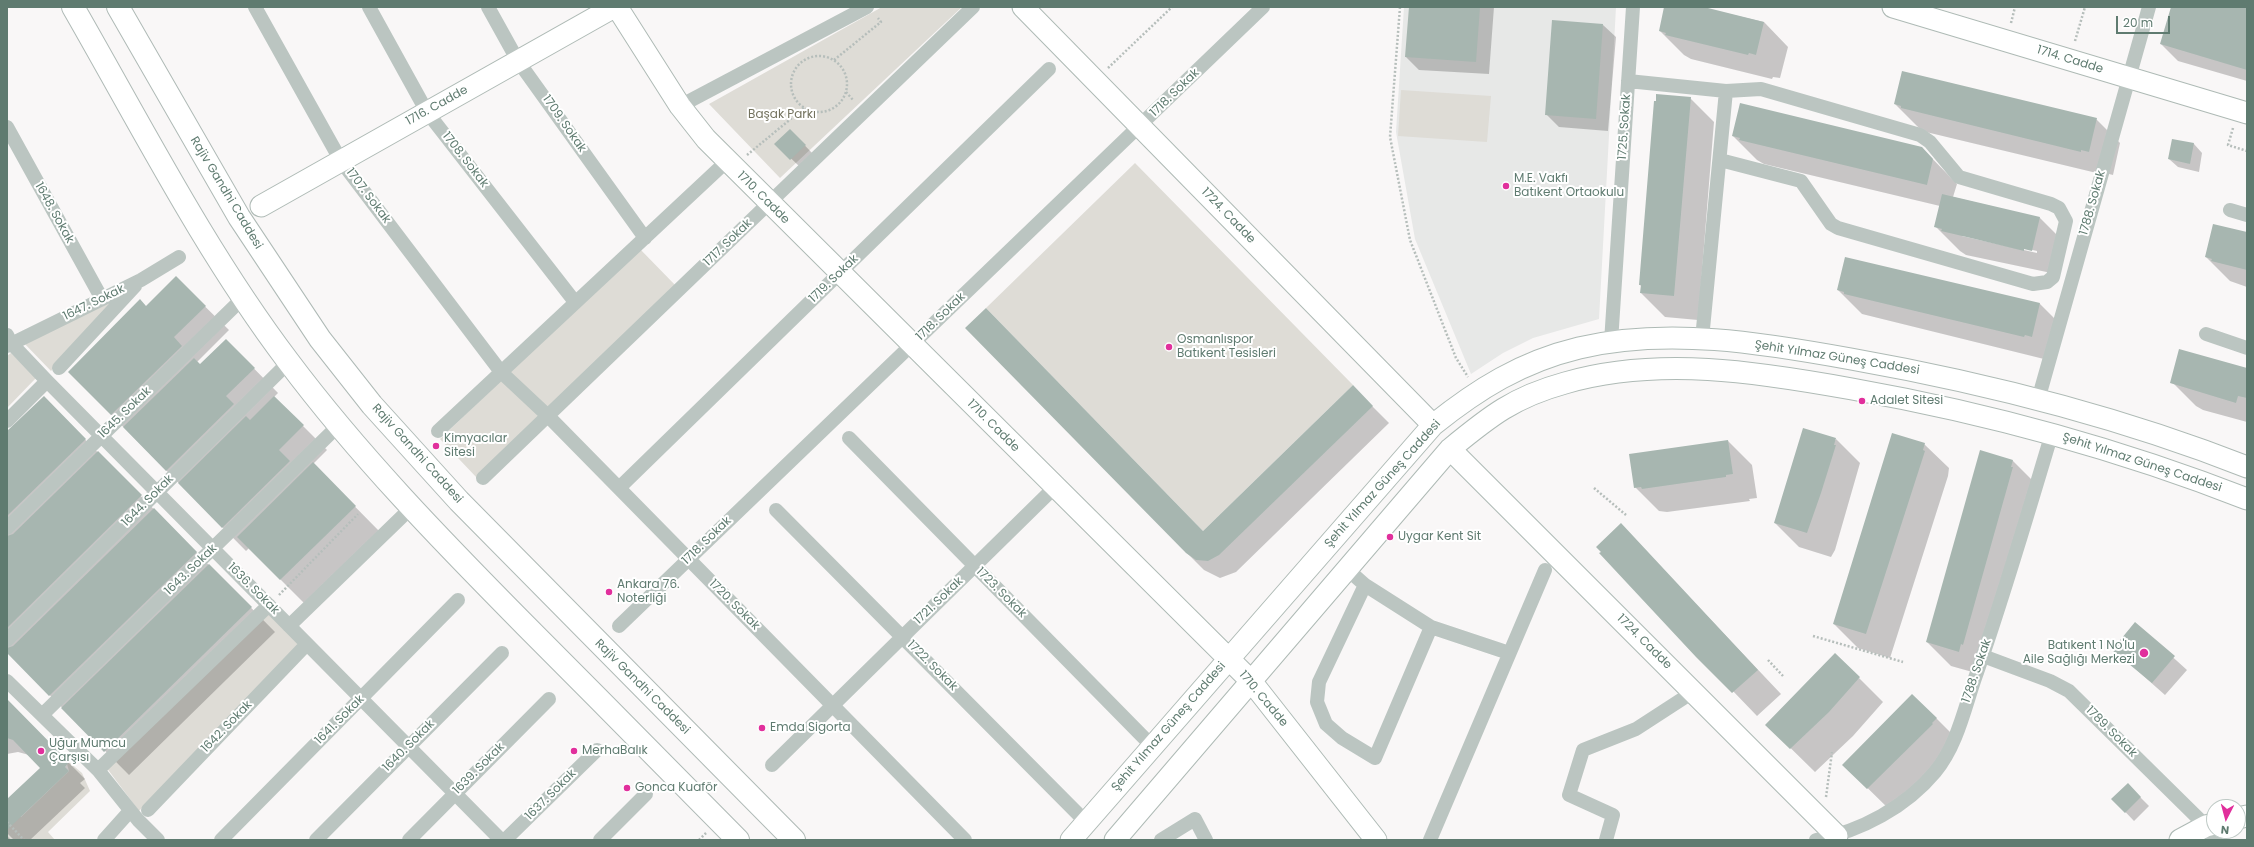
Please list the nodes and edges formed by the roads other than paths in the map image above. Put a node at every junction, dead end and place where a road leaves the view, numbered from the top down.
1 (73, 7) edge
2 (118, 7) edge
3 (255, 7) edge
4 (369, 7) edge
5 (488, 7) edge
6 (616, 7) edge
7 (973, 7) edge
8 (1023, 7) edge
9 (1263, 7) edge
10 (1633, 7) edge
11 (1893, 7) edge
12 (2149, 7) edge
13 (870, 10) edge
14 (518, 61) junction
15 (1049, 69) dead end
16 (2129, 77) junction
17 (1628, 81) junction
18 (1726, 91) junction
19 (680, 106) junction
20 (2242, 111) edge
21 (427, 112) junction
22 (7, 127) edge
23 (1140, 127) junction
24 (1720, 160) junction
25 (340, 161) junction
26 (729, 164) junction
27 (769, 204) junction
28 (261, 206) dead end
29 (2230, 210) dead end
30 (2247, 215) edge
31 (645, 238) junction
32 (179, 257) dead end
33 (840, 274) junction
34 (141, 280) junction
35 (243, 298) junction
36 (102, 299) junction
37 (575, 302) junction
38 (2206, 334) dead end
39 (1702, 340) junction
40 (8, 341) edge
41 (1611, 342) junction
42 (912, 345) junction
43 (2247, 348) edge
44 (288, 362) junction
45 (59, 368) dead end
46 (501, 372) junction
47 (47, 381) junction
48 (2038, 400) junction
49 (548, 416) junction
50 (7, 421) edge
51 (339, 425) junction
52 (1433, 425) junction
53 (438, 431) dead end
54 (2052, 433) junction
55 (102, 436) junction
56 (849, 438) dead end
57 (1450, 449) junction
58 (2247, 467) edge
59 (483, 478) dead end
60 (1055, 487) junction
61 (619, 488) junction
62 (157, 492) junction
63 (2247, 499) edge
64 (412, 507) junction
65 (776, 510) dead end
66 (7, 528) edge
67 (213, 548) junction
68 (688, 559) junction
69 (975, 566) junction
70 (1347, 569) junction
71 (1545, 570) dead end
72 (1365, 585) junction
73 (458, 600) dead end
74 (269, 605) junction
75 (289, 626) junction
76 (618, 626) dead end
77 (1431, 627) junction
78 (903, 637) junction
79 (7, 640) edge
80 (307, 644) junction
81 (502, 653) dead end
82 (1509, 653) junction
83 (1983, 656) junction
84 (1229, 659) junction
85 (7, 681) edge
86 (1251, 681) junction
87 (1693, 692) junction
88 (361, 698) junction
89 (549, 699) dead end
90 (833, 706) junction
91 (42, 716) junction
92 (409, 746) junction
93 (1152, 747) junction
94 (597, 750) dead end
95 (772, 765) dead end
96 (98, 770) junction
97 (455, 793) junction
98 (646, 794) dead end
99 (148, 810) dead end
100 (130, 811) junction
101 (1087, 822) junction
102 (2206, 824) edge
103 (2206, 832) edge
104 (1830, 834) edge
105 (104, 840) edge
106 (158, 840) edge
107 (221, 840) edge
108 (316, 840) edge
109 (409, 840) edge
110 (501, 840) edge
111 (505, 840) edge
112 (600, 840) edge
113 (738, 840) edge
114 (794, 840) edge
115 (966, 840) edge
116 (1071, 840) edge
117 (1115, 840) edge
118 (1162, 840) edge
119 (1206, 840) edge
120 (1376, 840) edge
121 (1430, 840) edge
122 (1606, 840) edge
123 (2180, 840) edge

1 - 35 main road
2 - 114 main road, Rajiv Gandhi Caddesi
3 - 25 street, 1707. Sokak
4 - 21 street, 1708. Sokak
5 - 14 street, 1709. Sokak
6 - 14 street, 1716. Cadde
6 - 19 street, 1710. Cadde
7 - 27 street, 1717. Sokak
8 - 23 street, 1724. Cadde
9 - 23 street, 1718. Sokak
10 - 17 street, 1725. Sokak
11 - 16 street, 1714. Cadde
12 - 16 street, 1788. Sokak
13 - 19 street
14 - 21 street, 1716. Cadde
14 - 31 street, 1709. Sokak
15 - 33 street, 1719. Sokak
16 - 20 street, 1714. Cadde
16 - 48 street, 1788. Sokak
17 - 18 street
17 - 41 street, 1725. Sokak
18 - 24 street
18 - 24 street
19 - 26 street, 1710. Cadde
21 - 25 street, 1716. Cadde
21 - 37 street, 1708. Sokak
22 - 36 street, 1648. Sokak
23 - 42 street, 1718. Sokak
23 - 52 street, 1724. Cadde
24 - 39 street
25 - 28 street, 1716. Cadde
25 - 46 street, 1707. Sokak
26 - 27 street, 1710. Cadde
26 - 31 street
27 - 33 street, 1710. Cadde
27 - 49 street, 1717. Sokak
29 - 30 street
31 - 37 street
32 - 34 street, 1647. Sokak
33 - 42 street, 1710. Cadde
33 - 61 street, 1719. Sokak
34 - 36 street, 1647. Sokak
34 - 45 street
35 - 44 main road
35 - 55 street, 1645. Sokak
36 - 40 street, 1647. Sokak
37 - 46 street
38 - 43 street
39 - 41 street, Şehit Yılmaz Güneş Caddesi
39 - 48 street, Şehit Yılmaz Güneş Caddesi
40 - 47 street, 1636. Sokak
41 - 52 street, Şehit Yılmaz Güneş Caddesi
42 - 60 street, 1710. Cadde
42 - 68 street, 1718. Sokak
44 - 51 main road
44 - 62 street, 1644. Sokak
46 - 49 street, 1720. Sokak
46 - 53 street
47 - 50 street
47 - 55 street, 1636. Sokak
48 - 58 street, Şehit Yılmaz Güneş Caddesi
49 - 59 street, 1717. Sokak
49 - 61 street, 1720. Sokak
51 - 64 main road
51 - 67 street, 1643. Sokak
52 - 84 street, Şehit Yılmaz Güneş Caddesi
54 - 57 street, Şehit Yılmaz Güneş Caddesi
54 - 63 street, Şehit Yılmaz Güneş Caddesi
54 - 83 street, 1788. Sokak
55 - 62 street, 1636. Sokak
55 - 66 street, 1645. Sokak
56 - 69 street, 1723. Sokak
57 - 70 street, Şehit Yılmaz Güneş Caddesi
57 - 87 street, 1724. Cadde
60 - 69 street, 1721. Sokak
60 - 84 street, 1710. Cadde
61 - 68 street, 1720. Sokak
62 - 67 street, 1636. Sokak
62 - 79 street, 1644. Sokak
64 - 75 street
64 - 113 main road
65 - 78 street, 1722. Sokak
67 - 74 street, 1636. Sokak
67 - 91 street, 1643. Sokak
68 - 76 street, 1718. Sokak
68 - 90 street, 1720. Sokak
69 - 78 street, 1721. Sokak
69 - 93 street, 1723. Sokak
70 - 72 street
70 - 86 street, Şehit Yılmaz Güneş Caddesi
71 - 82 street
72 - 77 street
72 - 77 street
73 - 88 street, 1641. Sokak
74 - 75 street, 1636. Sokak
74 - 96 street
75 - 80 street, 1636. Sokak
77 - 82 street
78 - 90 street, 1721. Sokak
78 - 101 street, 1722. Sokak
80 - 88 street, 1636. Sokak
80 - 99 street, 1642. Sokak
81 - 92 street, 1640. Sokak
82 - 121 street
83 - 102 street, 1789. Sokak
83 - 104 street, 1788. Sokak
84 - 86 street, 1710. Cadde
84 - 93 street, Şehit Yılmaz Güneş Caddesi
85 - 91 street
86 - 117 street, Şehit Yılmaz Güneş Caddesi
86 - 120 street, 1710. Cadde
87 - 104 street, 1724. Cadde
87 - 122 street
88 - 92 street, 1636. Sokak
88 - 107 street, 1641. Sokak
89 - 97 street, 1639. Sokak
90 - 95 street, 1721. Sokak
90 - 115 street, 1720. Sokak
91 - 96 street
92 - 97 street, 1636. Sokak
92 - 108 street, 1640. Sokak
93 - 101 street, Şehit Yılmaz Güneş Caddesi
94 - 111 street, 1637. Sokak
96 - 100 street
97 - 109 street, 1639. Sokak
97 - 110 street, 1636. Sokak
98 - 112 street
100 - 105 street
100 - 106 street
101 - 116 street, Şehit Yılmaz Güneş Caddesi
103 - 123 street
118 - 119 street

